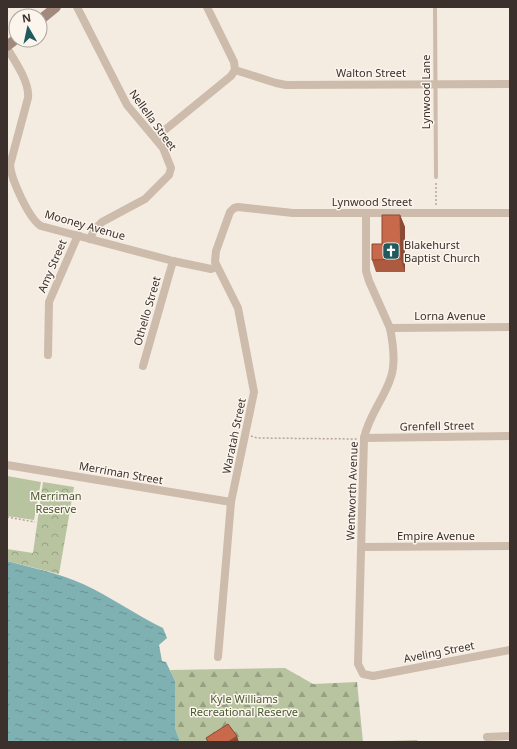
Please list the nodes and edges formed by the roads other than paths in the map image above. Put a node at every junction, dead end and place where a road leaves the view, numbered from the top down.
1 (56, 7) edge
2 (77, 7) edge
3 (207, 7) edge
4 (435, 7) edge
5 (48, 14) edge
6 (7, 47) edge
7 (235, 70) junction
8 (436, 84) junction
9 (510, 84) edge
10 (155, 138) junction
11 (9, 175) edge
12 (436, 177) road end
13 (366, 213) junction
14 (510, 213) edge
15 (78, 235) junction
16 (90, 239) junction
17 (173, 261) junction
18 (216, 267) junction
19 (510, 327) edge
20 (390, 328) junction
21 (48, 355) dead end
22 (143, 366) dead end
23 (510, 436) edge
24 (364, 438) junction
25 (7, 465) edge
26 (231, 502) junction
27 (510, 546) edge
28 (362, 547) junction
29 (510, 650) edge
30 (218, 657) dead end
31 (373, 676) joint
32 (510, 736) edge
33 (487, 737) dead end

1 - 5 street
2 - 10 street, Nellella Street
3 - 7 street
4 - 8 lane, Lynwood Lane
6 - 11 street, Mooney Avenue
7 - 8 street, Walton Street
7 - 10 street
8 - 9 street, Walton Street
8 - 12 lane, Lynwood Lane
10 - 16 street, Nellella Street
11 - 15 street, Mooney Avenue
13 - 14 street, Lynwood Street
13 - 18 street, Lynwood Street
13 - 20 street, Wentworth Avenue
15 - 16 street, Mooney Avenue
15 - 21 street, Amy Street
16 - 17 street, Mooney Avenue
17 - 18 street, Mooney Avenue
17 - 22 street, Othello Street
18 - 26 street, Waratah Street
19 - 20 street, Lorna Avenue
20 - 24 street, Wentworth Avenue
23 - 24 street, Grenfell Street
24 - 28 street, Wentworth Avenue
25 - 26 street, Merriman Street
26 - 30 street, Waratah Street
27 - 28 street, Empire Avenue
28 - 31 street, Wentworth Avenue
29 - 31 street, Aveling Street
32 - 33 street

